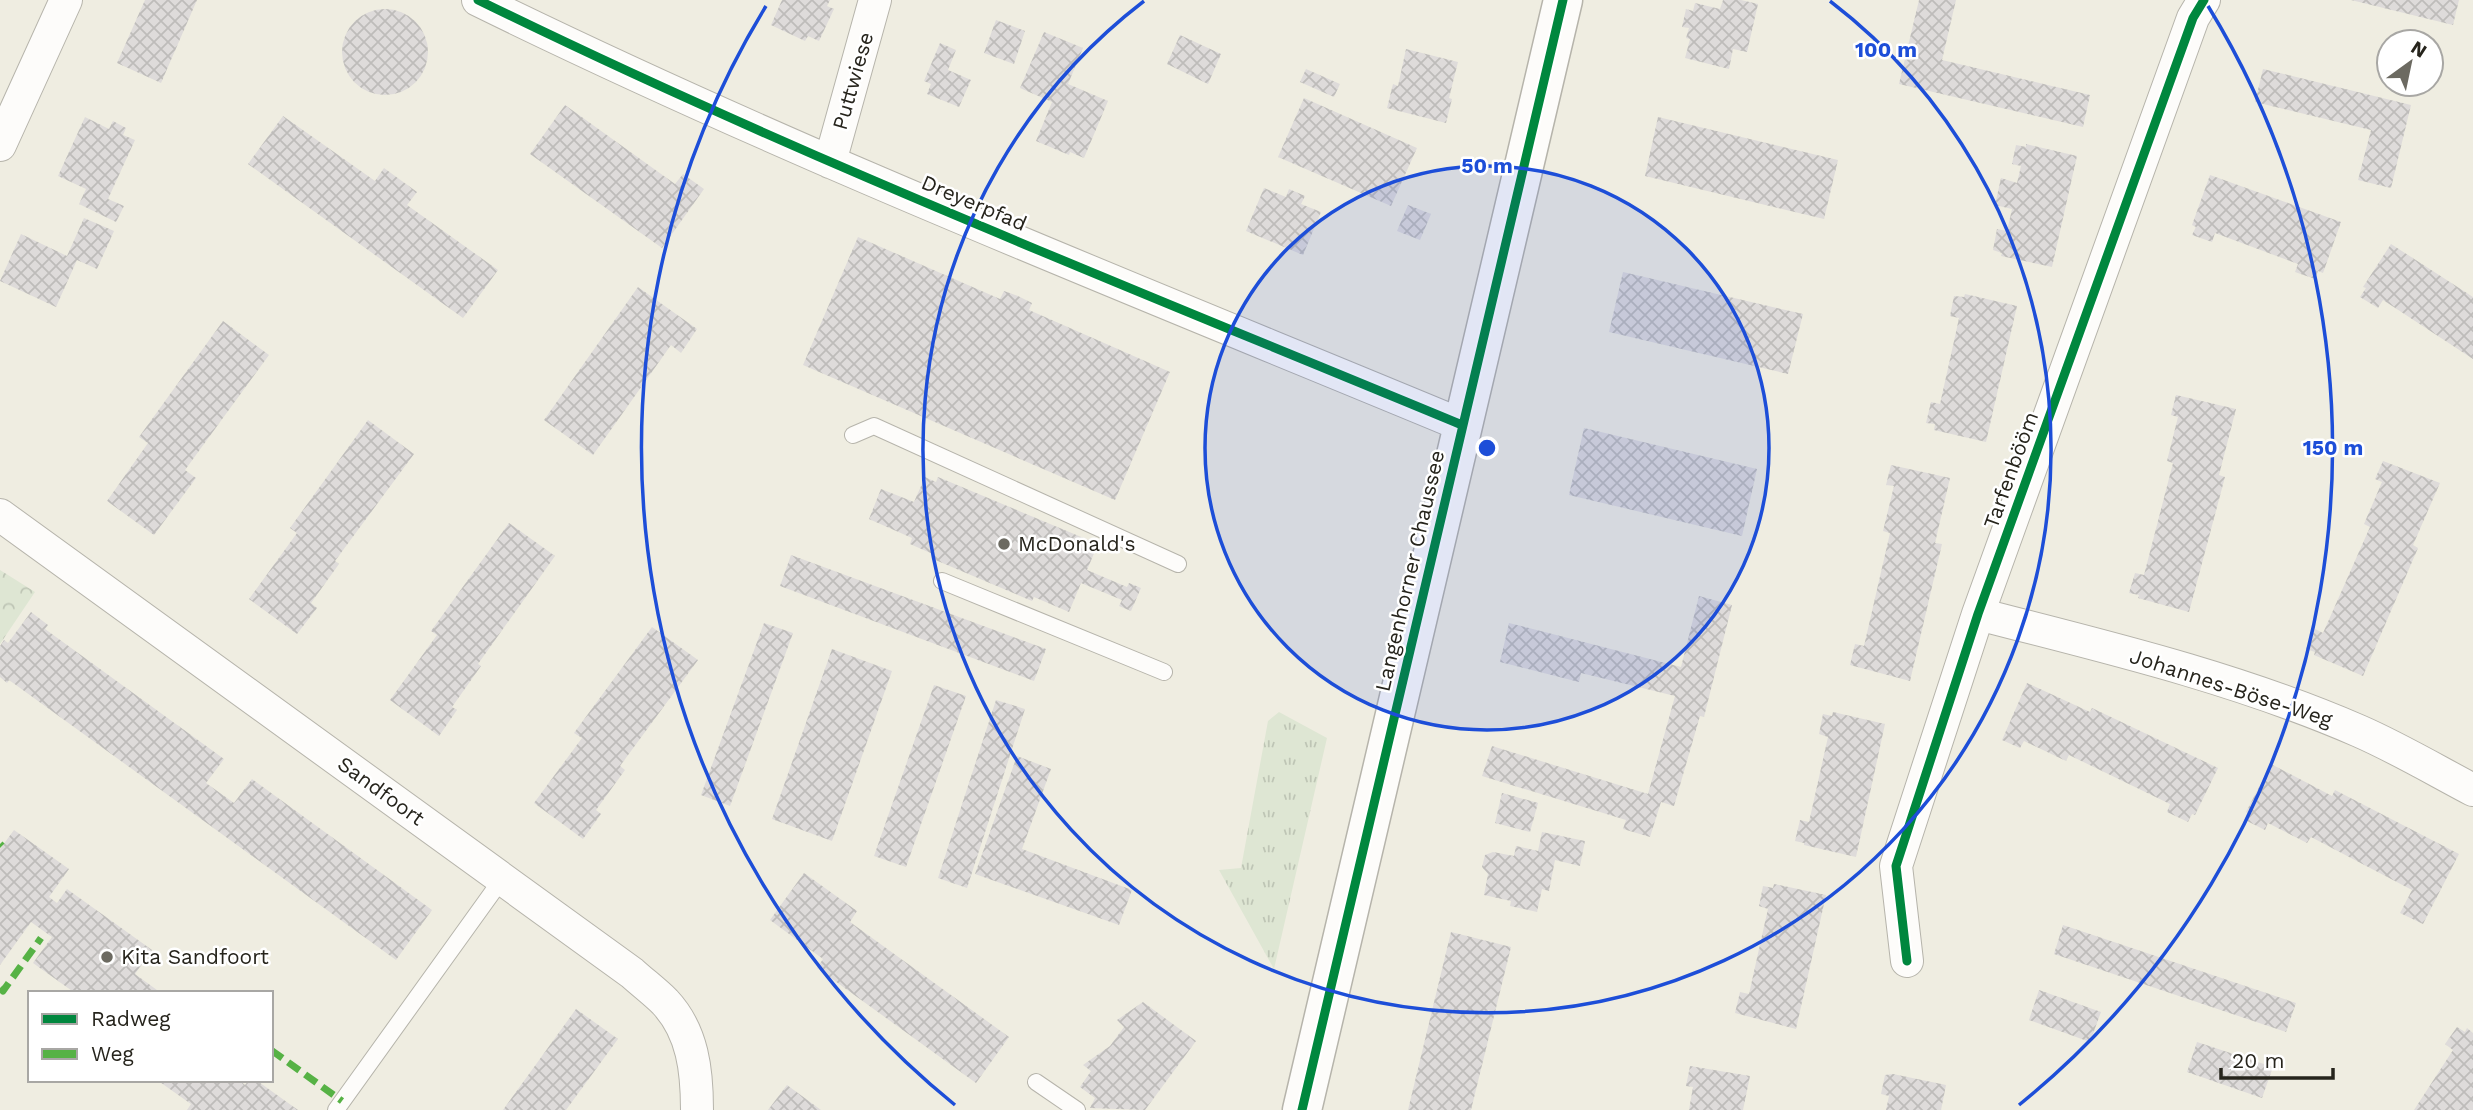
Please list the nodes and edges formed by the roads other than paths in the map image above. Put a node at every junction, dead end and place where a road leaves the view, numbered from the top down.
1 (66, 0) edge
2 (478, 0) edge
3 (875, 0) edge
4 (1563, 0) edge
5 (2204, 0) edge
6 (0, 145) edge
7 (830, 162) junction
8 (1462, 425) junction
9 (853, 435) dead end
10 (0, 515) edge
11 (1178, 564) dead end
12 (942, 581) dead end
13 (1978, 614) junction
14 (1164, 672) dead end
15 (2473, 790) edge
16 (502, 879) junction
17 (1907, 961) dead end
18 (1036, 1082) dead end
19 (336, 1110) edge
20 (697, 1110) edge
21 (1077, 1110) edge
22 (1302, 1110) edge

1 - 6 street
2 - 7 street, Dreyerpfad
3 - 7 street, Puttwiese
4 - 8 main road, Langenhorner Chaussee
5 - 13 street, Tarfenbööm
7 - 8 street, Dreyerpfad
8 - 22 main road, Langenhorner Chaussee
9 - 11 lane
10 - 16 street, Sandfoort
12 - 14 lane
13 - 15 street, Johannes-Böse-Weg
13 - 17 street, Tarfenbööm
16 - 19 lane
16 - 20 street, Sandfoort
18 - 21 lane

